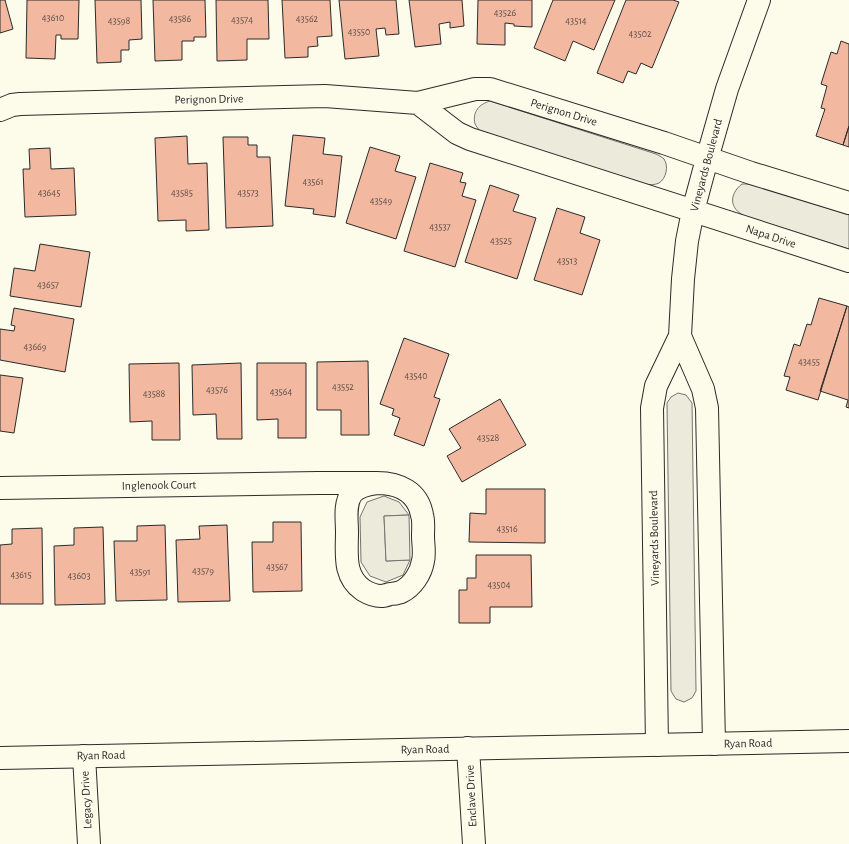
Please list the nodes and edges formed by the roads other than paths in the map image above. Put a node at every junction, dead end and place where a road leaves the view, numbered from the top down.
1 (759, 0) edge
2 (418, 103) junction
3 (0, 110) edge
4 (707, 159) junction
5 (849, 203) edge
6 (693, 211) junction
7 (849, 261) edge
8 (680, 336) junction
9 (318, 483) junction
10 (377, 483) junction
11 (0, 488) edge
12 (347, 526) junction
13 (849, 740) edge
14 (714, 744) junction
15 (657, 745) junction
16 (468, 748) junction
17 (84, 756) junction
18 (0, 758) edge
19 (89, 844) edge
20 (474, 844) edge

1 - 4 street, Vineyards Boulevard
2 - 3 street, Perignon Drive
2 - 4 street, Perignon Drive
2 - 6 street
4 - 5 street
4 - 6 street, Vineyards Boulevard
6 - 7 street, Napa Drive
6 - 8 street, Vineyards Boulevard
8 - 14 street, Vineyards Boulevard
8 - 15 street, Vineyards Boulevard
9 - 10 street, Inglenook Court
9 - 11 street, Inglenook Court
9 - 12 street, Inglenook Court
10 - 12 street, Inglenook Court
10 - 12 street, Inglenook Court
13 - 14 street, Ryan Road
14 - 15 street, Ryan Road
15 - 16 street, Ryan Road
16 - 17 street, Ryan Road
16 - 20 street, Enclave Drive
17 - 18 street, Ryan Road
17 - 19 street, Legacy Drive

